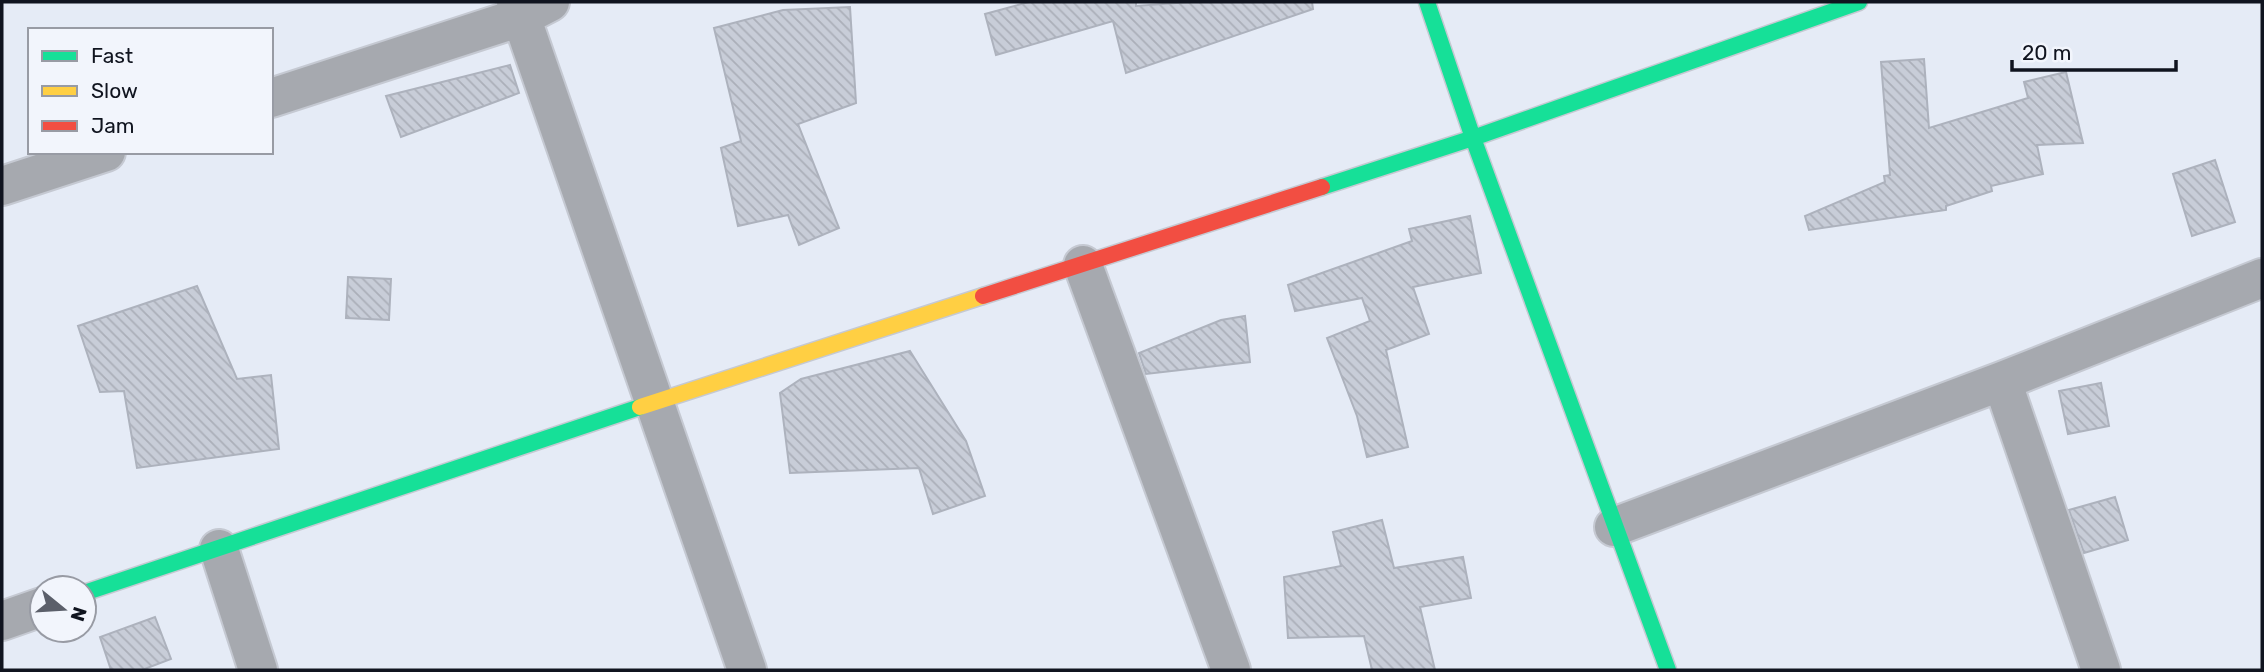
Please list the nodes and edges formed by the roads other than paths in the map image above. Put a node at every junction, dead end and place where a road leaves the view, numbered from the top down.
1 (1427, 2) edge
2 (1859, 2) edge
3 (529, 7) edge
4 (273, 97) edge
5 (1473, 138) junction
6 (100, 154) edge
7 (2, 186) edge
8 (1083, 265) junction
9 (2262, 278) edge
10 (2002, 381) junction
11 (654, 402) junction
12 (1614, 527) junction
13 (219, 549) junction
14 (98, 588) edge
15 (28, 612) edge
16 (2, 621) edge
17 (258, 670) edge
18 (747, 670) edge
19 (1231, 670) edge
20 (1668, 670) edge
21 (2101, 670) edge

1 - 5 street
2 - 5 street
3 - 4 street
3 - 11 street
5 - 8 street
5 - 12 street
6 - 7 street
8 - 11 street
8 - 19 street
9 - 10 street
10 - 12 street
10 - 21 street
11 - 13 street
11 - 18 street
12 - 20 street
13 - 14 street
13 - 17 street
15 - 16 street

